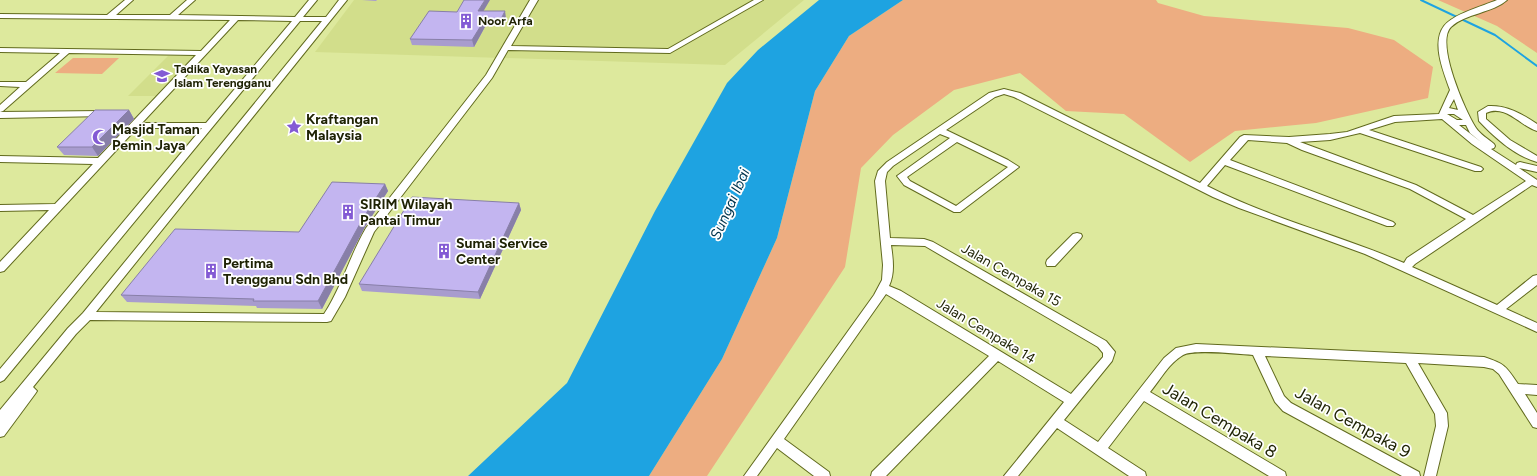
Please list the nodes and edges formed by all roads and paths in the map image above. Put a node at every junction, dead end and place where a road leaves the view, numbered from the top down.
1 (129, 0) edge
2 (190, 0) edge
3 (313, 0) edge
4 (343, 0) edge
5 (534, 0) edge
6 (759, 0) edge
7 (1503, 0) edge
8 (0, 16) edge
9 (109, 17) junction
10 (171, 18) junction
11 (235, 19) junction
12 (298, 19) junction
13 (328, 19) junction
14 (507, 48) junction
15 (0, 50) edge
16 (67, 51) junction
17 (203, 53) junction
18 (0, 84) edge
19 (28, 84) junction
20 (1454, 90) junction
21 (0, 109) edge
22 (110, 114) edge
23 (131, 114) dead end
24 (145, 114) junction
25 (0, 115) edge
26 (1444, 115) junction
27 (1467, 119) junction
28 (135, 125) junction
29 (209, 126) junction
30 (1537, 128) edge
31 (940, 130) junction
32 (1360, 130) junction
33 (956, 138) junction
34 (1289, 140) junction
35 (0, 159) edge
36 (1537, 159) edge
37 (102, 161) junction
38 (1224, 161) junction
39 (1520, 165) junction
40 (1478, 169) dead end
41 (1537, 169) edge
42 (1535, 181) edge
43 (1201, 187) junction
44 (58, 207) junction
45 (0, 208) edge
46 (1473, 219) junction
47 (1390, 224) dead end
48 (1077, 236) dead end
49 (886, 242) junction
50 (1051, 263) dead end
51 (0, 268) edge
52 (1406, 268) junction
53 (1537, 279) edge
54 (883, 288) junction
55 (1498, 310) junction
56 (87, 316) junction
57 (1533, 327) edge
58 (1257, 351) junction
59 (997, 355) junction
60 (1410, 360) junction
61 (0, 377) edge
62 (1515, 389) junction
63 (1537, 390) edge
64 (1143, 394) junction
65 (1072, 401) junction
66 (0, 419) edge
67 (1056, 421) junction
68 (1537, 423) edge
69 (0, 432) edge
70 (776, 440) junction
71 (1099, 450) junction
72 (750, 476) edge
73 (824, 476) edge
74 (877, 476) edge
75 (1010, 476) edge
76 (1140, 476) edge
77 (1280, 476) edge
78 (1414, 476) edge
79 (1430, 476) edge

1 - 9 street
2 - 10 street
3 - 12 street
4 - 13 street
5 - 14 street
6 - 14 street
7 - 20 street
8 - 9 street
9 - 10 street
10 - 11 street
11 - 12 street
11 - 17 street
12 - 13 street
12 - 29 street
13 - 56 street
14 - 56 street
15 - 16 street
16 - 17 street
16 - 19 street
17 - 24 street
18 - 19 street
19 - 21 street
20 - 26 street
20 - 27 street
22 - 25 street
23 - 24 street
24 - 28 street
26 - 27 street
26 - 32 street
26 - 42 street
27 - 39 street
28 - 29 street
28 - 37 street
29 - 61 street
30 - 36 street
31 - 33 street
31 - 43 street
31 - 49 street
32 - 34 street
32 - 40 street
33 - 33 street
34 - 38 street
34 - 46 street
35 - 37 street
37 - 44 street
38 - 43 street
38 - 47 street
39 - 41 street
39 - 42 street
42 - 46 street
43 - 52 street
44 - 45 street
44 - 51 street
46 - 52 street
48 - 50 street
49 - 54 street
49 - 65 street, Jalan Cempaka 15
52 - 55 street
53 - 55 street
54 - 59 street, Jalan Cempaka 14
54 - 70 street
55 - 57 street
56 - 66 street
56 - 69 street
58 - 60 street
58 - 64 street
58 - 78 street, Jalan Cempaka 9
59 - 65 street, Jalan Cempaka 14
59 - 74 street
60 - 62 street
60 - 79 street
62 - 63 street
62 - 68 street
64 - 71 street
64 - 77 street, Jalan Cempaka 8
65 - 67 street
67 - 71 street
67 - 75 street
70 - 72 street
70 - 73 street
71 - 76 street

